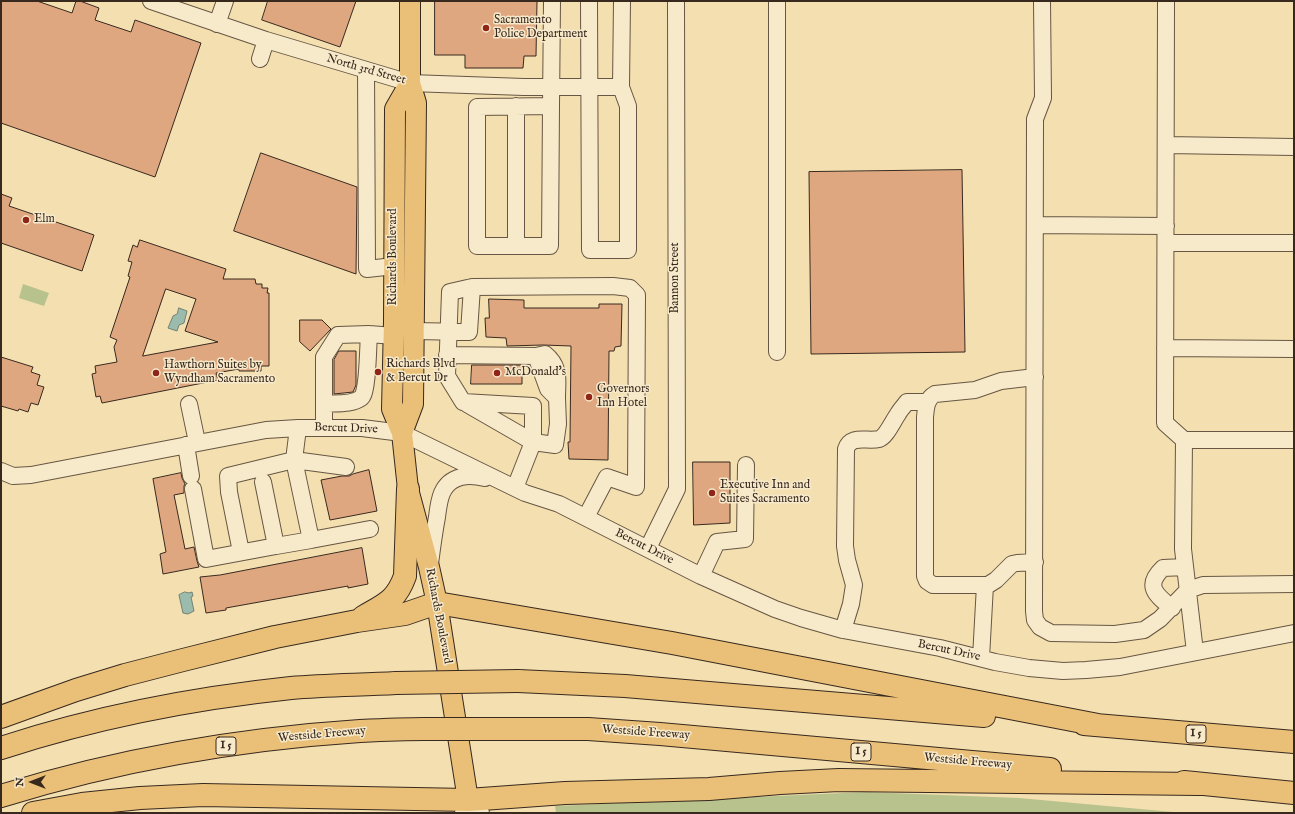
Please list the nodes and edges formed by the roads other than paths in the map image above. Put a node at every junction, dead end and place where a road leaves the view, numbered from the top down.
1 (151, 1) edge
2 (225, 1) edge
3 (410, 1) edge
4 (552, 1) edge
5 (589, 1) edge
6 (622, 1) edge
7 (676, 1) edge
8 (777, 1) edge
9 (1042, 1) edge
10 (1166, 1) edge
11 (217, 24) junction
12 (266, 40) junction
13 (260, 59) dead end
14 (366, 70) junction
15 (410, 83) junction
16 (552, 87) junction
17 (589, 87) junction
18 (621, 87) junction
19 (516, 106) junction
20 (551, 106) junction
21 (1166, 145) junction
22 (1294, 147) edge
23 (1035, 225) junction
24 (1166, 226) junction
25 (1166, 243) junction
26 (1294, 243) edge
27 (516, 246) junction
28 (394, 266) junction
29 (472, 287) junction
30 (414, 331) junction
31 (448, 332) junction
32 (369, 334) junction
33 (394, 336) junction
34 (1165, 348) junction
35 (1294, 349) edge
36 (777, 352) dead end
37 (447, 355) junction
38 (1035, 377) junction
39 (464, 402) junction
40 (927, 402) junction
41 (189, 404) dead end
42 (324, 404) junction
43 (298, 428) junction
44 (324, 428) junction
45 (402, 433) junction
46 (1184, 440) junction
47 (1294, 440) edge
48 (533, 442) junction
49 (191, 443) junction
50 (294, 460) junction
51 (746, 465) dead end
52 (346, 467) dead end
53 (1, 471) edge
54 (263, 482) dead end
55 (510, 486) junction
56 (408, 489) junction
57 (586, 517) junction
58 (370, 529) dead end
59 (311, 540) junction
60 (276, 546) junction
61 (648, 548) junction
62 (241, 552) junction
63 (1035, 562) junction
64 (429, 567) junction
65 (1185, 567) junction
66 (701, 576) junction
67 (1294, 584) edge
68 (985, 585) junction
69 (1188, 590) junction
70 (437, 604) junction
71 (1172, 608) junction
72 (357, 621) junction
73 (843, 630) junction
74 (1294, 633) edge
75 (1195, 652) junction
76 (981, 658) junction
77 (1, 717) edge
78 (1098, 725) junction
79 (1294, 742) edge
80 (9, 745) edge
81 (1199, 784) junction
82 (565, 793) junction
83 (1294, 793) edge
84 (1, 796) edge
85 (471, 809) edge
86 (33, 813) edge
87 (522, 813) edge

1 - 11 street, North 3rd Street
2 - 11 street
3 - 15 main road, Richards Boulevard
4 - 16 street
5 - 17 street
6 - 18 street
7 - 61 street, Bannon Street
8 - 36 street
9 - 23 street
10 - 21 street
11 - 12 street, North 3rd Street
12 - 13 street
12 - 14 street, North 3rd Street
14 - 15 street, North 3rd Street
14 - 28 street
15 - 16 street, North 3rd Street
15 - 28 main road, Richards Boulevard
15 - 30 main road, Richards Boulevard
16 - 17 street, North 3rd Street
16 - 20 street
17 - 18 street, North 3rd Street
17 - 18 street
19 - 20 street
19 - 27 street
19 - 27 street
20 - 27 street
21 - 22 street
21 - 24 street
23 - 24 street
23 - 38 street
24 - 25 street
25 - 26 street
25 - 34 street
28 - 33 main road, Richards Boulevard
29 - 31 street
29 - 31 street
29 - 57 street
30 - 31 street
30 - 45 main road, Richards Boulevard
31 - 37 street
32 - 33 street
32 - 42 street
32 - 42 street
33 - 45 main road, Richards Boulevard
34 - 35 street
34 - 46 street
37 - 39 street
37 - 48 street
38 - 40 street
38 - 63 street
39 - 48 street
39 - 48 street
40 - 68 street
40 - 73 street
41 - 49 street
42 - 44 street
43 - 44 street, Bercut Drive
43 - 49 street, Bercut Drive
43 - 50 street
44 - 45 street, Bercut Drive
45 - 55 street, Bercut Drive
45 - 56 main road, Richards Boulevard
46 - 47 street
46 - 65 street
48 - 55 street
49 - 53 street, Bercut Drive
49 - 62 street
50 - 52 street
50 - 59 street
50 - 62 street
51 - 66 street
54 - 60 street
55 - 57 street, Bercut Drive
55 - 64 street
56 - 64 main road, Richards Boulevard
56 - 72 highway
57 - 61 street, Bercut Drive
58 - 59 street
59 - 60 street
60 - 62 street
61 - 66 street, Bercut Drive
63 - 68 street
63 - 71 street
64 - 70 main road, Richards Boulevard
65 - 69 street
65 - 71 street
66 - 73 street, Bercut Drive
67 - 69 street
68 - 76 street
69 - 71 street
69 - 75 street
70 - 72 highway
70 - 78 highway
70 - 85 main road, Richards Boulevard
72 - 77 highway
73 - 76 street, Bercut Drive
74 - 75 street, Bercut Drive
75 - 76 street, Bercut Drive
78 - 79 highway, I 5
78 - 80 highway, I 5, bridge
81 - 82 highway
81 - 83 highway, Westside Freeway / I 5
81 - 84 highway, Westside Freeway / I 5, bridge
82 - 85 highway
82 - 87 highway
85 - 86 highway

